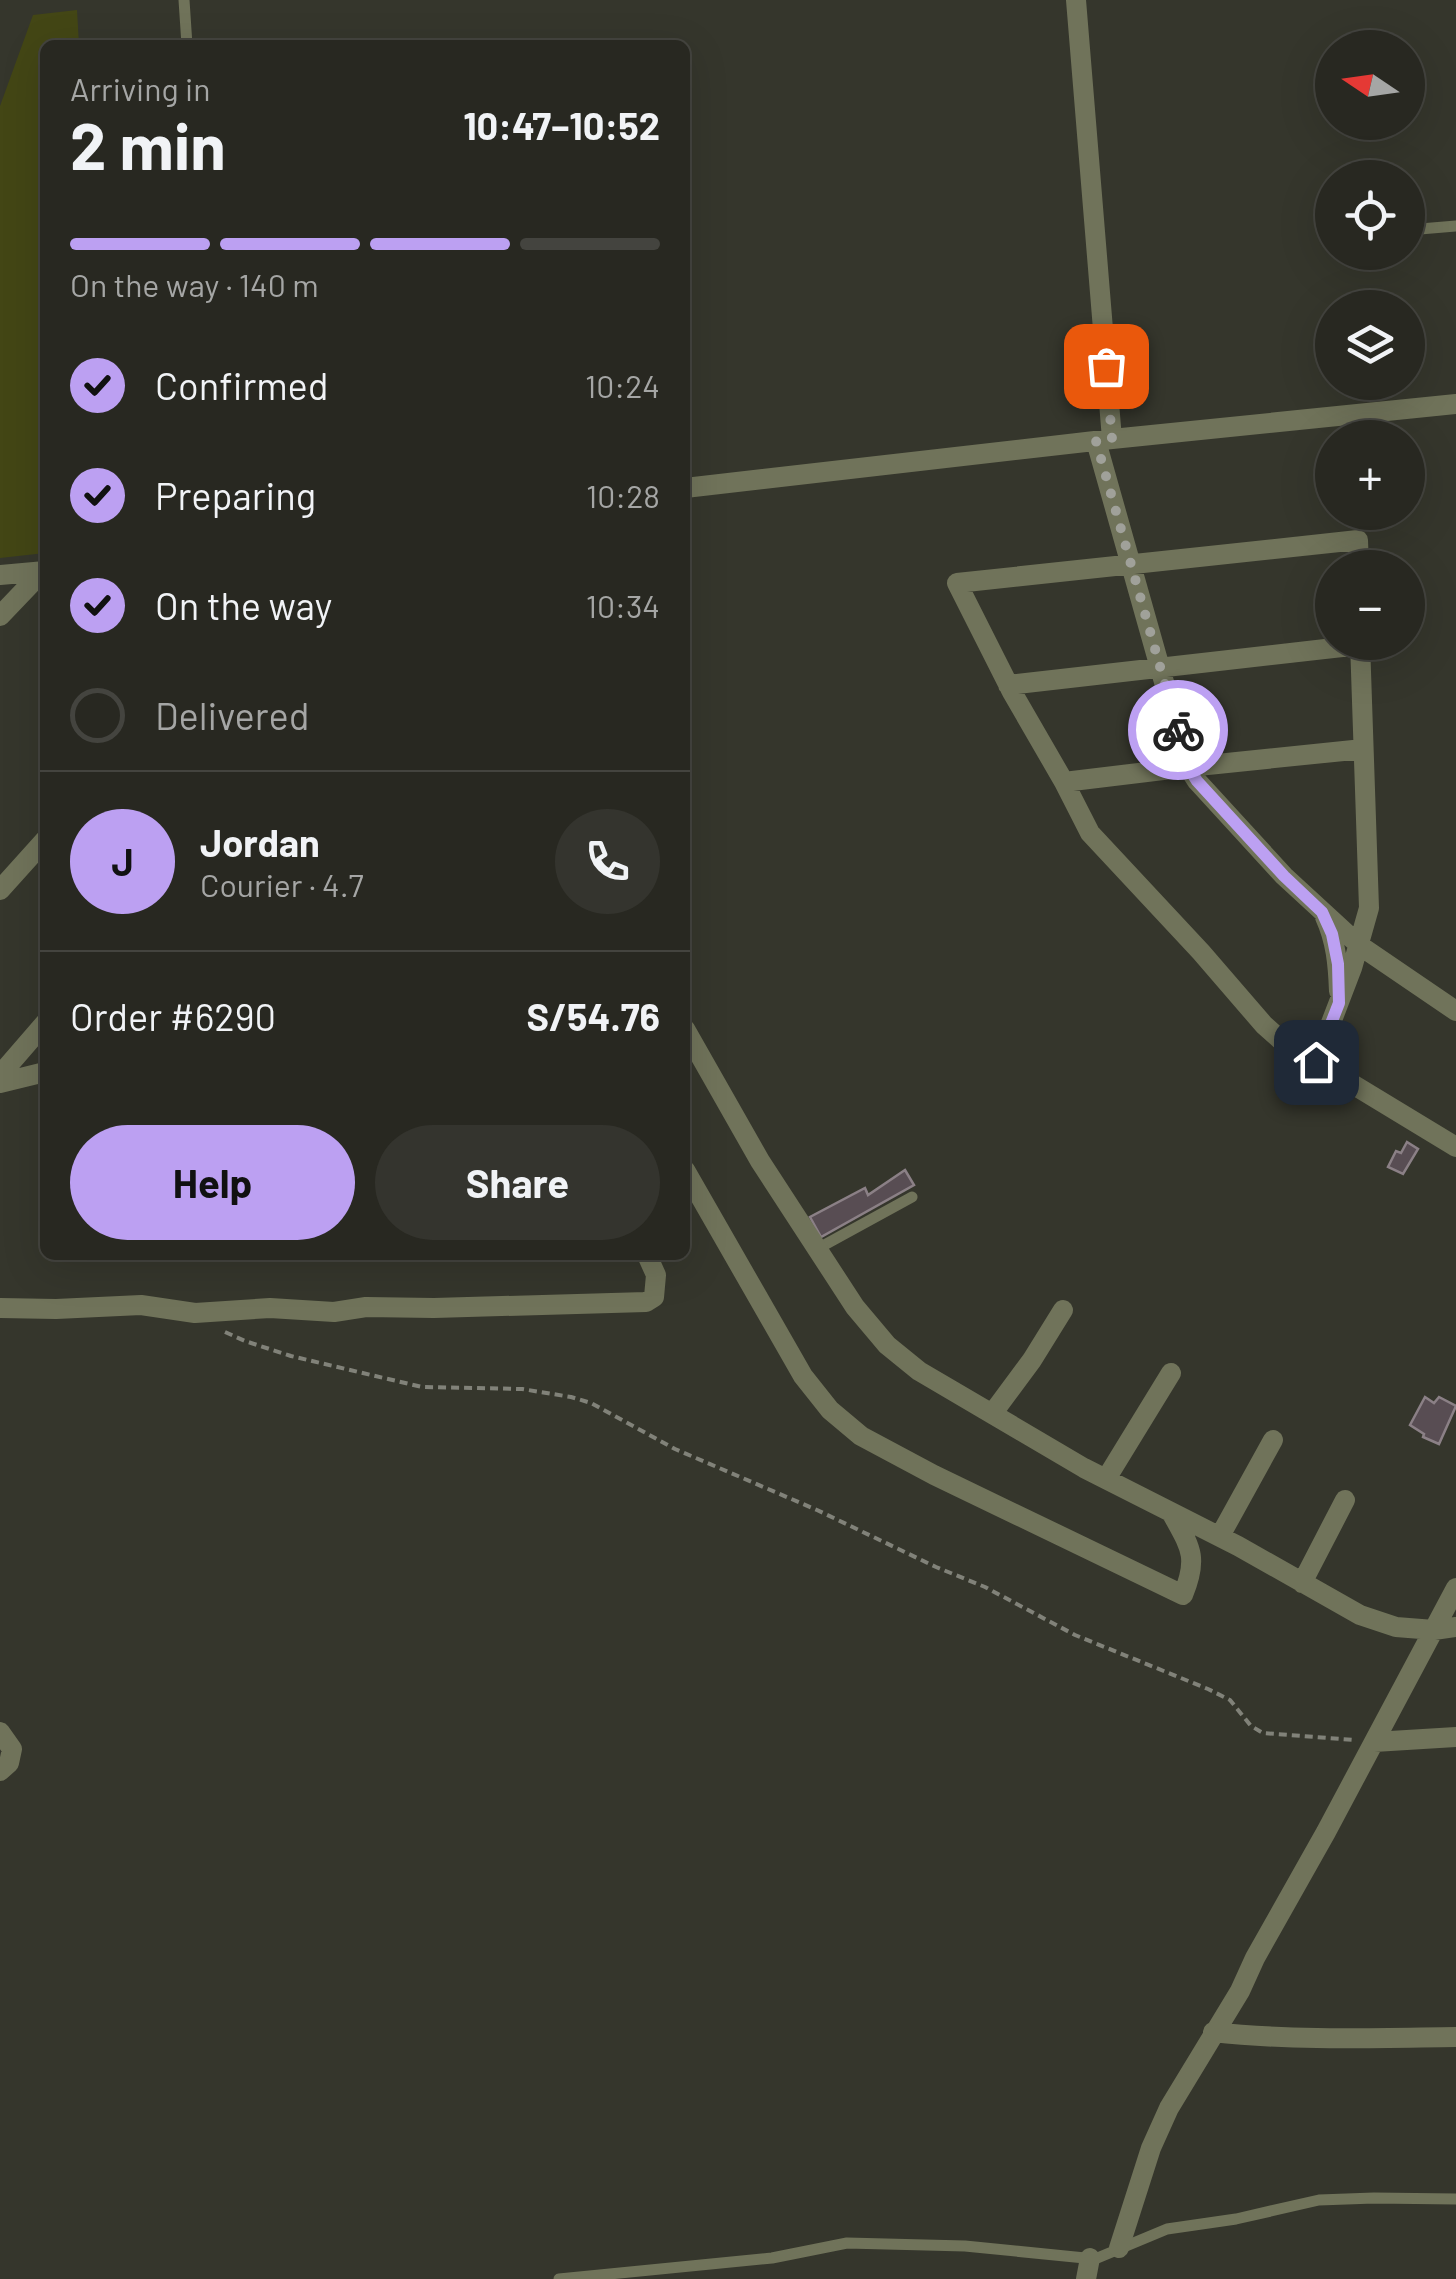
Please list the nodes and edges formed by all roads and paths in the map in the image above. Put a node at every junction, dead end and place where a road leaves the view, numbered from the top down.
1 (184, 0) edge
2 (1076, 0) edge
3 (187, 40) edge
4 (1456, 226) edge
5 (1425, 229) edge
6 (1456, 404) edge
7 (1104, 440) junction
8 (690, 487) edge
9 (1358, 550) edge
10 (1131, 565) junction
11 (40, 571) edge
12 (0, 575) edge
13 (40, 575) edge
14 (0, 616) edge
15 (1315, 649) edge
16 (1360, 660) edge
17 (1160, 668) junction
18 (1008, 685) junction
19 (1363, 749) junction
20 (1188, 767) junction
21 (1064, 782) junction
22 (40, 846) edge
23 (0, 890) edge
24 (1322, 912) junction
25 (1359, 946) junction
26 (1339, 1003) junction
27 (1456, 1011) edge
28 (40, 1028) edge
29 (690, 1039) edge
30 (1316, 1062) junction
31 (40, 1073) edge
32 (0, 1075) edge
33 (0, 1083) edge
34 (1456, 1148) edge
35 (690, 1179) edge
36 (912, 1197) dead end
37 (818, 1249) junction
38 (649, 1260) edge
39 (0, 1308) edge
40 (1063, 1310) dead end
41 (195, 1313) junction
42 (1171, 1373) dead end
43 (992, 1414) junction
44 (1273, 1440) dead end
45 (1106, 1479) junction
46 (1345, 1500) dead end
47 (1171, 1512) junction
48 (1220, 1536) junction
49 (1302, 1583) junction
50 (1456, 1588) edge
51 (1456, 1627) edge
52 (1434, 1630) junction
53 (0, 1732) edge
54 (1456, 1736) edge
55 (1374, 1742) junction
56 (0, 1772) edge
57 (1213, 2032) junction
58 (1456, 2037) edge
59 (1456, 2198) edge
60 (1119, 2248) junction
61 (1088, 2268) edge
62 (559, 2279) edge

1 - 3 lane
2 - 7 street
4 - 5 lane
6 - 7 street
7 - 8 street
7 - 10 street
9 - 10 street
10 - 17 street
10 - 18 street
11 - 12 street
13 - 14 street
15 - 17 street
16 - 19 street
17 - 18 street
17 - 20 street
18 - 21 street
19 - 20 street
19 - 25 street
20 - 21 street
20 - 24 street
21 - 30 street
22 - 23 street
24 - 25 street
24 - 26 street
25 - 26 street
25 - 27 street
26 - 30 street
28 - 32 street
29 - 37 street
30 - 34 street
31 - 33 street
35 - 47 street
36 - 37 lane
37 - 43 street
38 - 41 street
39 - 41 street
40 - 43 street
41 - 55 path
42 - 45 street
43 - 45 street
44 - 48 street
45 - 47 street
46 - 49 street
47 - 48 street
48 - 49 street
49 - 52 street
50 - 52 street
51 - 52 street
52 - 55 street
53 - 56 street
54 - 55 street
55 - 57 street
57 - 58 street
57 - 60 street
59 - 60 lane
60 - 61 lane
61 - 62 lane

